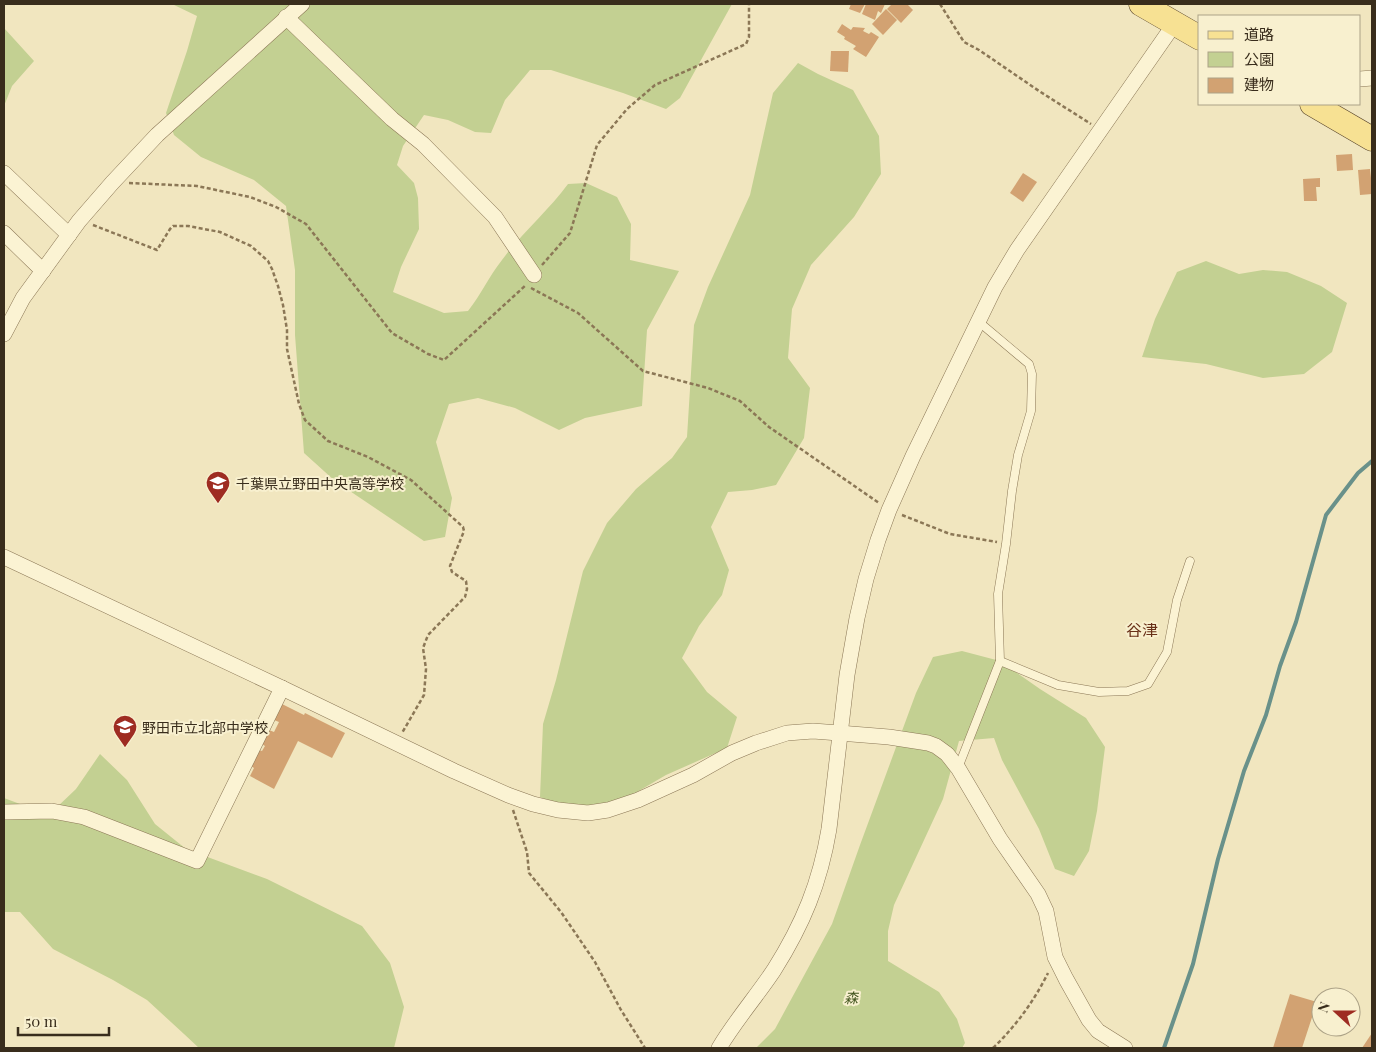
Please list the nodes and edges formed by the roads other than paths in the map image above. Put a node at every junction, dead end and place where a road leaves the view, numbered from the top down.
1 (302, 4) edge
2 (1141, 4) edge
3 (286, 17) junction
4 (1175, 23) junction
5 (1198, 37) edge
6 (1314, 105) edge
7 (1372, 139) edge
8 (4, 173) edge
9 (4, 233) edge
10 (69, 235) junction
11 (43, 271) junction
12 (530, 280) road end
13 (979, 322) junction
14 (5, 324) edge
15 (4, 557) edge
16 (1190, 561) dead end
17 (1000, 661) junction
18 (282, 688) junction
19 (839, 733) junction
20 (958, 768) junction
21 (4, 812) edge
22 (719, 1048) edge
23 (1125, 1048) edge

1 - 3 street
2 - 4 main road
3 - 10 street
3 - 12 street
4 - 5 main road
4 - 13 street
6 - 7 main road
8 - 10 street
9 - 11 street
10 - 11 street
11 - 14 street
13 - 17 lane
13 - 19 street
15 - 18 street
16 - 17 lane
17 - 20 lane
18 - 19 street
18 - 21 street
19 - 20 street
19 - 22 street
20 - 23 street

